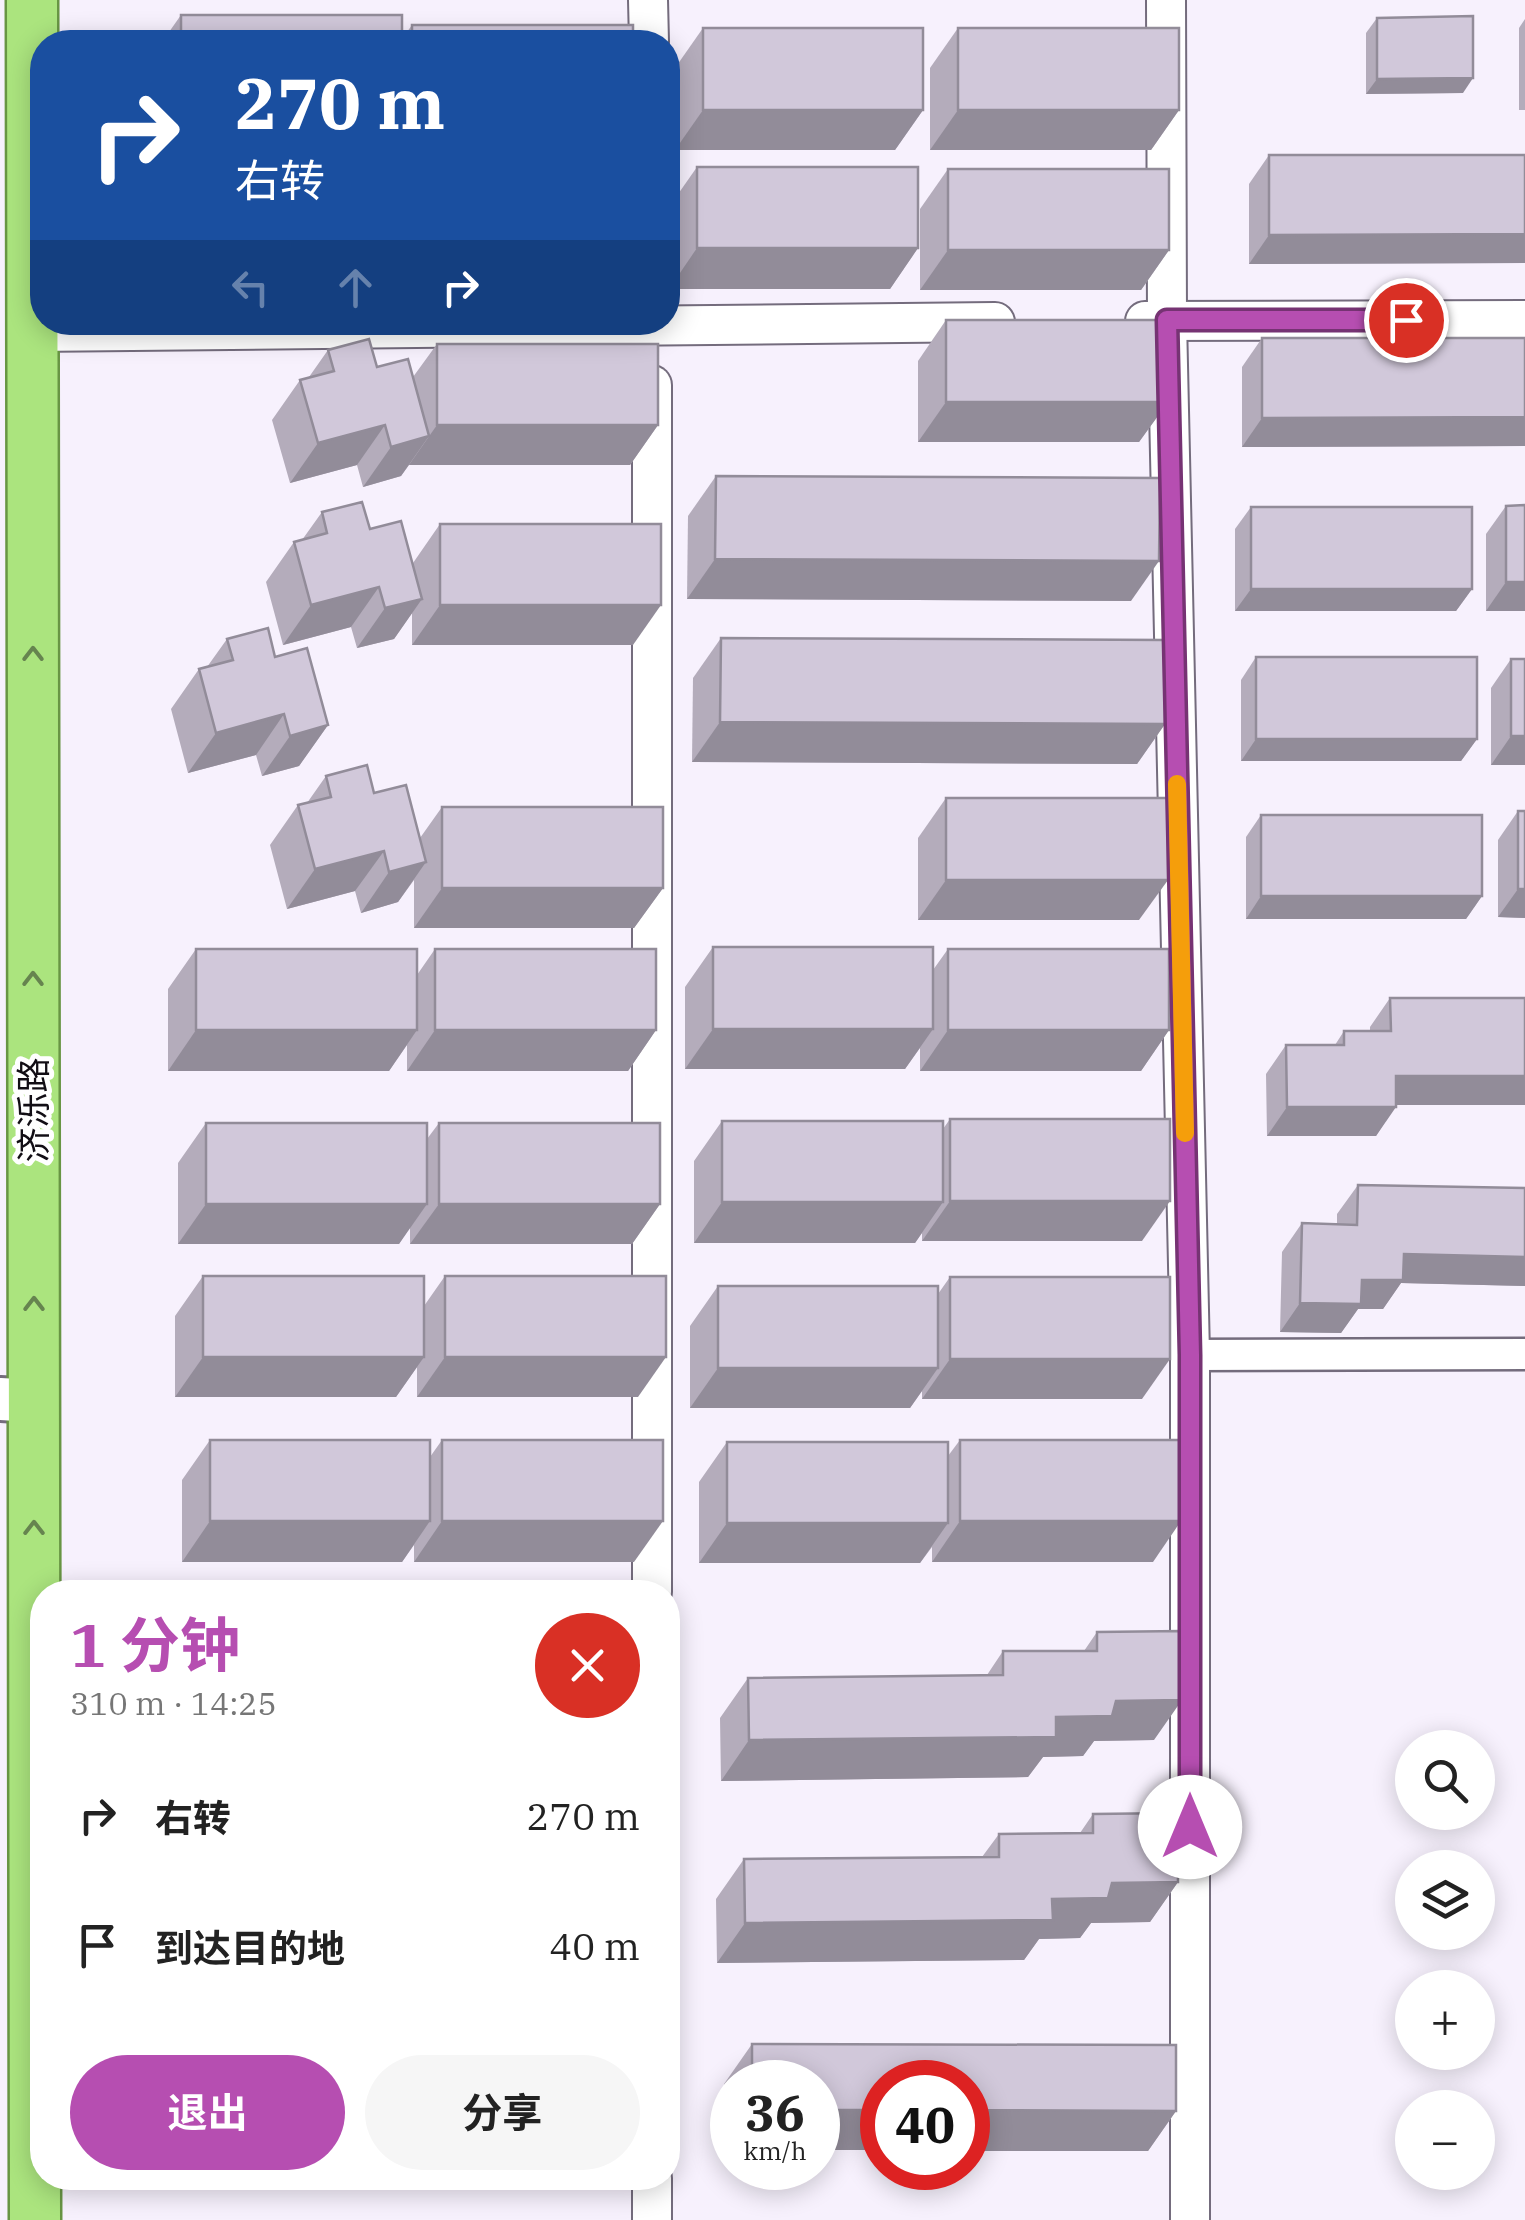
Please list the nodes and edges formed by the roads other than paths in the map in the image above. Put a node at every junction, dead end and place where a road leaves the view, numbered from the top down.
1 (32, 0) edge
2 (648, 0) edge
3 (1166, 0) edge
4 (32, 30) edge
5 (649, 30) edge
6 (1167, 320) junction
7 (1525, 320) edge
8 (1108, 321) edge
9 (1028, 322) edge
10 (680, 324) edge
11 (32, 335) edge
12 (652, 335) edge
13 (1525, 1354) edge
14 (1190, 1355) junction
15 (17, 1400) edge
16 (17, 1467) edge
17 (652, 1580) edge
18 (30, 2011) edge
19 (34, 2190) edge
20 (652, 2190) edge
21 (35, 2220) edge
22 (652, 2220) edge
23 (1190, 2220) edge

1 - 4 highway, 济泺路
2 - 5 street
3 - 6 street
6 - 7 street
6 - 8 street
6 - 14 street
9 - 10 street
15 -> 11 highway, 济泺路
12 - 17 street
13 - 14 street
14 - 23 street
15 - 16 highway, 济泺路
18 -> 16 highway, 济泺路
21 -> 19 highway, 济泺路
20 - 22 street

